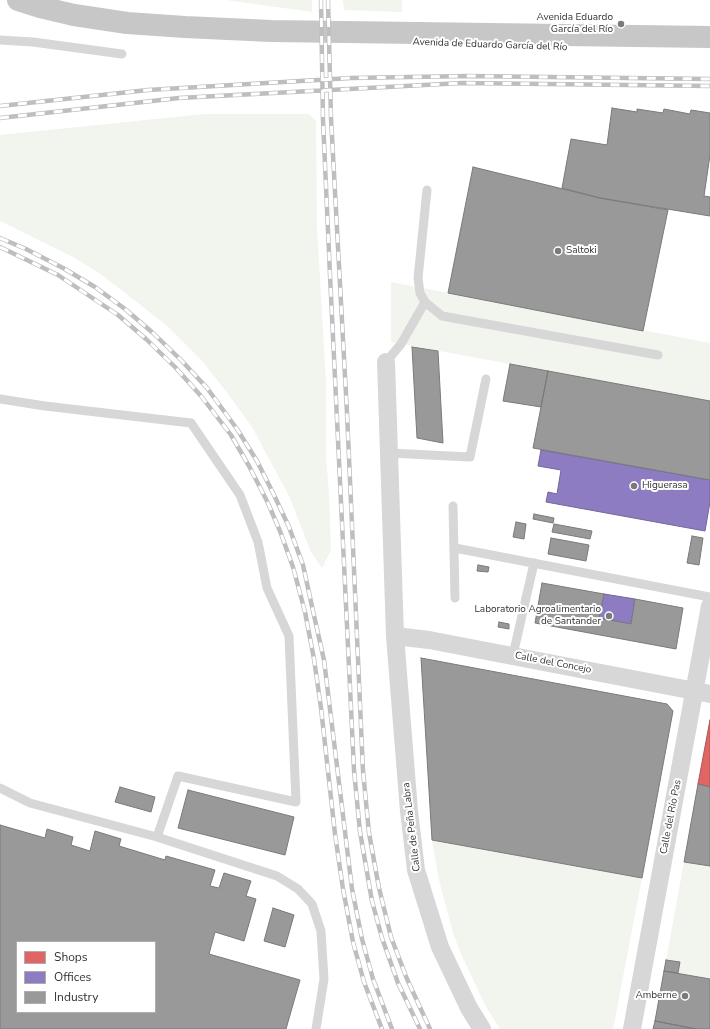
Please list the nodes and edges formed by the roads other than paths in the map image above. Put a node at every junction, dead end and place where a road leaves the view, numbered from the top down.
1 (18, 0) edge
2 (271, 31) junction
3 (710, 37) edge
4 (0, 40) edge
5 (710, 51) edge
6 (122, 54) dead end
7 (427, 190) dead end
8 (425, 302) junction
9 (658, 355) dead end
10 (386, 362) joint
11 (486, 379) dead end
12 (0, 399) edge
13 (389, 453) junction
14 (453, 506) dead end
15 (455, 548) junction
16 (534, 563) junction
17 (710, 597) edge
18 (455, 598) dead end
19 (710, 606) edge
20 (395, 636) junction
21 (513, 656) junction
22 (702, 692) edge
23 (0, 788) edge
24 (157, 837) junction
25 (316, 1029) edge
26 (482, 1029) edge
27 (632, 1029) edge

1 - 2 highway, Avenida de Eduardo García del Río
2 - 3 highway, Avenida de Eduardo García del Río
2 - 5 highway, Avenida de Eduardo García del Río
4 - 6 lane
7 - 8 lane
8 - 9 lane
8 - 10 lane
10 - 13 street, Calle de Peña Labra
11 - 13 lane
12 - 24 lane
13 - 20 street, Calle de Peña Labra
14 - 15 lane
15 - 16 lane
15 - 18 lane
16 - 17 lane
16 - 21 lane
19 - 22 street, Calle del Río Pas
20 - 21 street, Calle del Concejo
20 - 26 street, Calle de Peña Labra
21 - 22 street, Calle del Concejo
22 - 27 street, Calle del Río Pas
23 - 24 lane
24 - 25 lane

